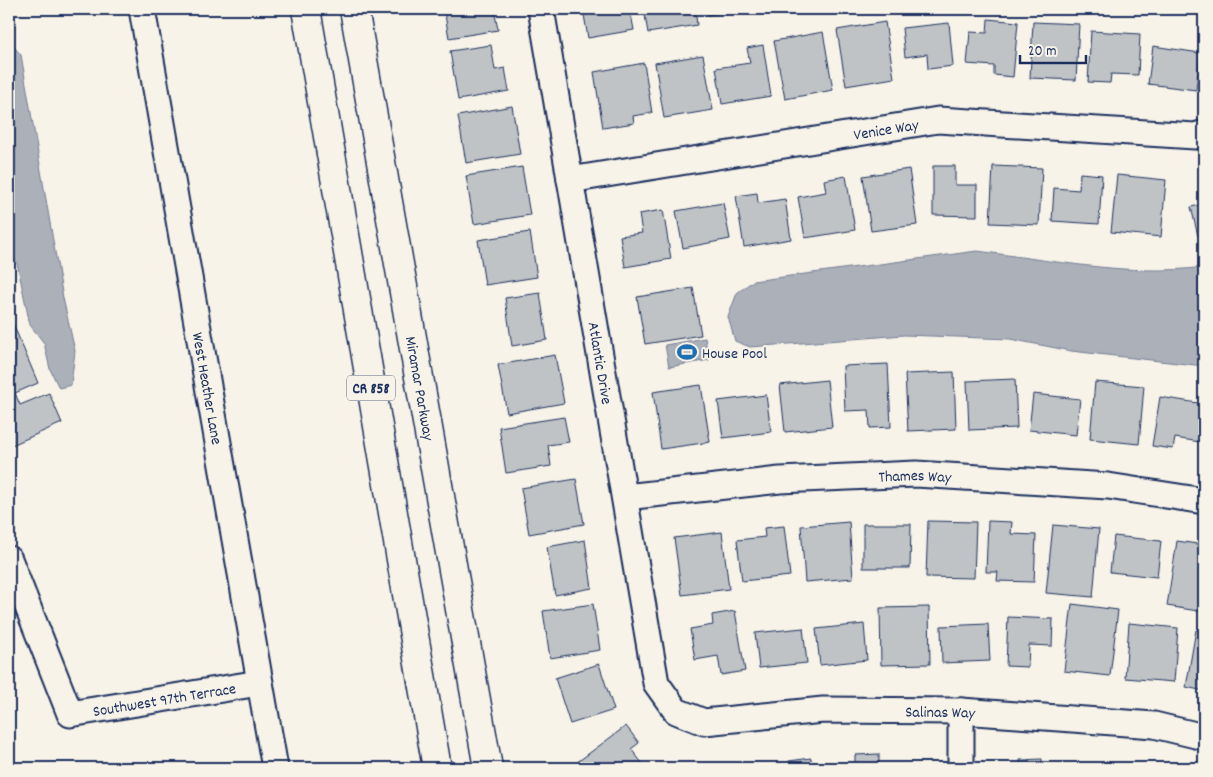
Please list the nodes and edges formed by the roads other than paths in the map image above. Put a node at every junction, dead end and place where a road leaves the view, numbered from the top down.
1 (142, 9) edge
2 (306, 9) edge
3 (354, 9) edge
4 (541, 9) edge
5 (1204, 133) edge
6 (570, 180) junction
7 (625, 497) junction
8 (1204, 501) edge
9 (9, 559) edge
10 (259, 682) junction
11 (676, 711) joint
12 (961, 711) junction
13 (1204, 736) edge
14 (275, 768) edge
15 (437, 768) edge
16 (488, 768) edge
17 (961, 768) edge

1 - 10 street, West Heather Lane
2 - 15 main road, CR 858
3 - 16 main road, Miramar Parkway / CR 858
4 - 6 street, Atlantic Drive
5 - 6 street, Venice Way
6 - 7 street, Atlantic Drive
7 - 8 street, Thames Way
7 - 11 street, Atlantic Drive
9 - 10 street, Southwest 97th Terrace
10 - 14 street, West Heather Lane
11 - 12 street, Salinas Way
12 - 13 street, Salinas Way
12 - 17 street

